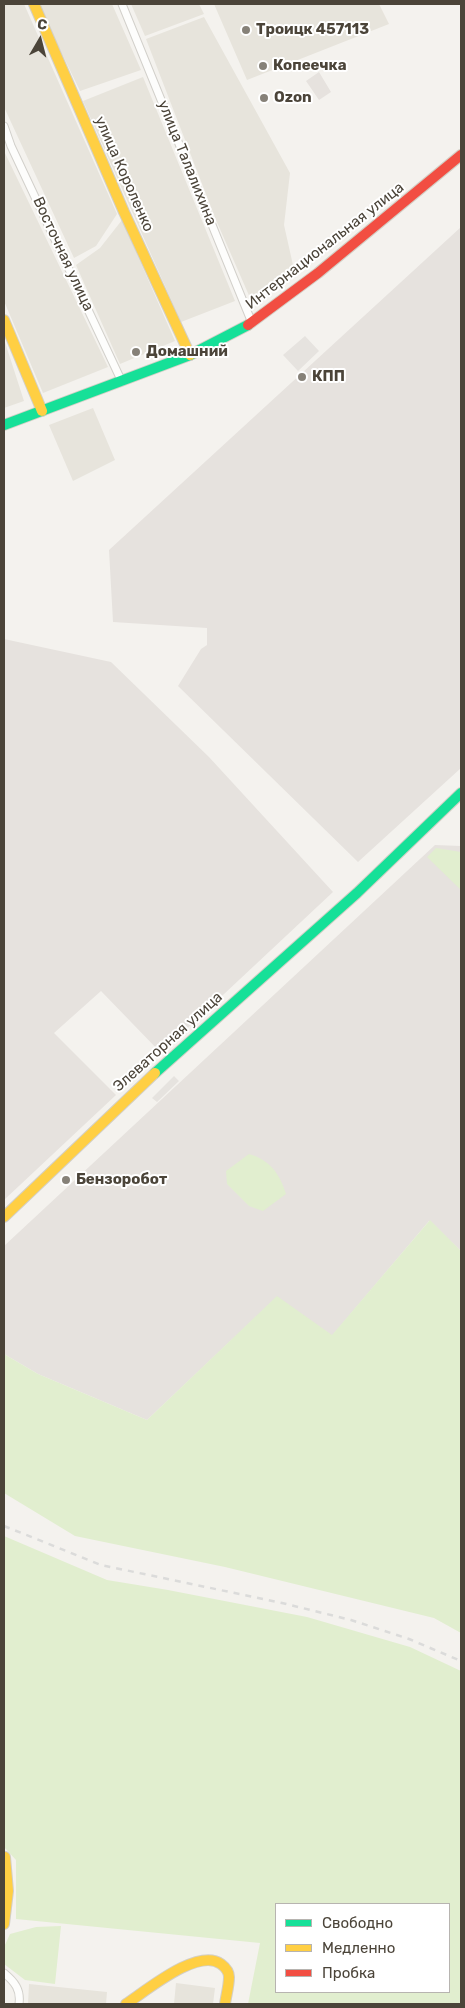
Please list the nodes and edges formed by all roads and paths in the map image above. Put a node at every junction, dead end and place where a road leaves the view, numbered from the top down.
1 (34, 4) edge
2 (122, 4) edge
3 (4, 126) edge
4 (461, 156) edge
5 (4, 320) edge
6 (252, 323) junction
7 (190, 355) junction
8 (122, 382) junction
9 (42, 411) junction
10 (4, 425) edge
11 (461, 793) edge
12 (4, 1217) edge
13 (5, 1857) dead end
14 (4, 1924) edge
15 (4, 1973) edge
16 (19, 2004) edge
17 (126, 2004) edge
18 (225, 2004) edge

1 - 7 street, улица Короленко
2 - 6 street, улица Талалихина
3 - 8 street, Восточная улица
4 - 6 street, Интернациональная улица
5 - 9 street
6 - 7 street, Интернациональная улица
7 - 8 street, Интернациональная улица
8 - 9 street, Интернациональная улица
9 - 10 street, Интернациональная улица
11 - 12 street, Элеваторная улица
13 - 14 street
15 - 16 street
17 - 18 street

